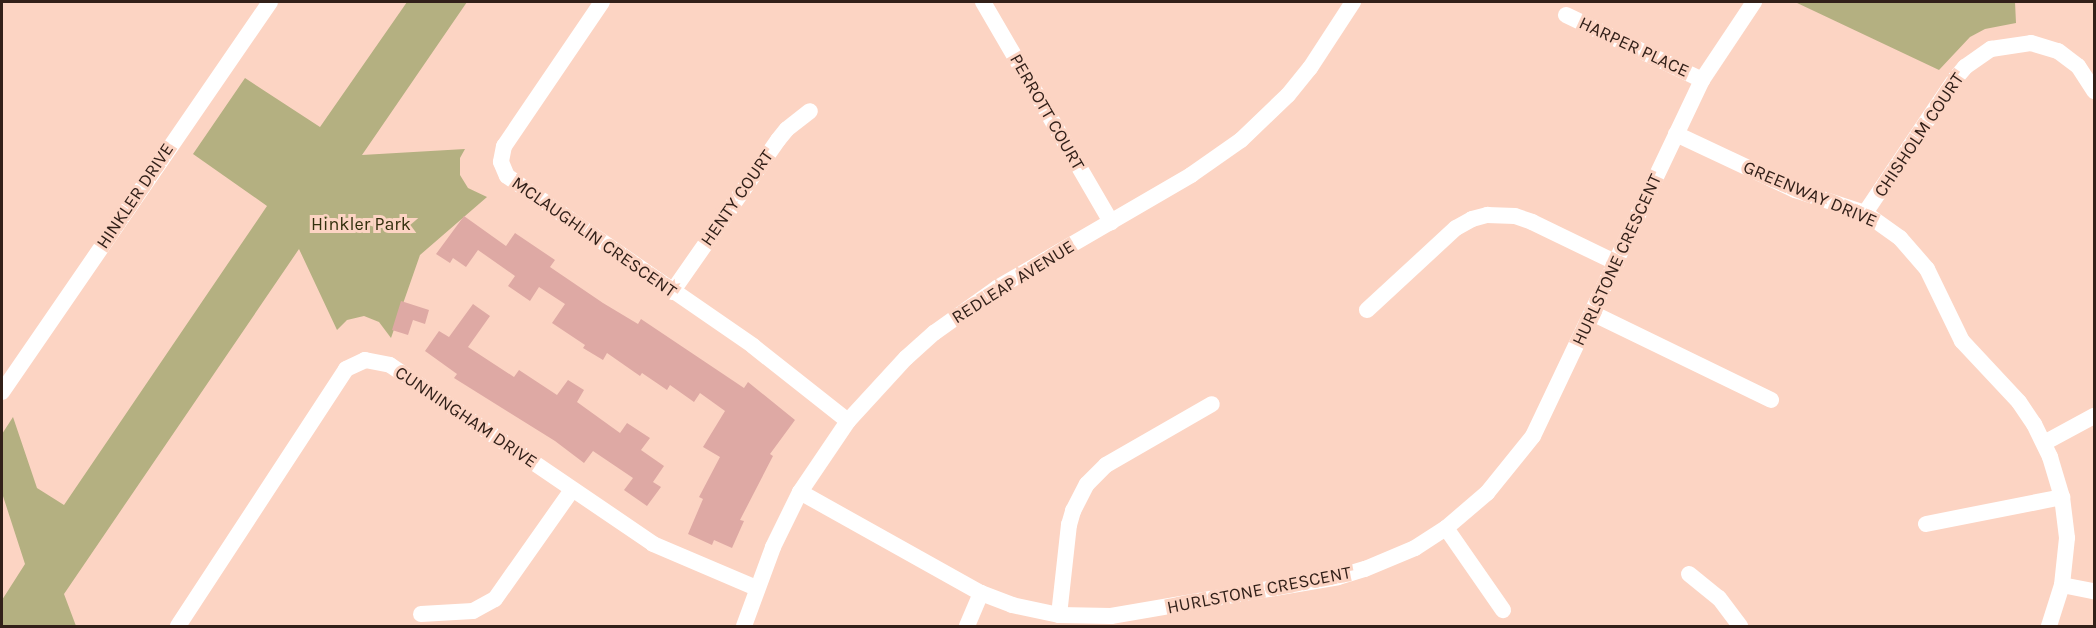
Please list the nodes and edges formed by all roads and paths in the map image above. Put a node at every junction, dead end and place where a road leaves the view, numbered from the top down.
1 (270, 2) edge
2 (602, 2) edge
3 (983, 2) edge
4 (1353, 2) edge
5 (1754, 2) edge
6 (1566, 15) dead end
7 (1702, 80) junction
8 (2094, 92) edge
9 (810, 111) dead end
10 (1676, 134) junction
11 (1865, 213) junction
12 (1111, 222) junction
13 (1617, 263) junction
14 (672, 292) junction
15 (1367, 310) dead end
16 (1592, 313) junction
17 (2, 392) edge
18 (1771, 400) dead end
19 (1212, 404) dead end
20 (2094, 416) edge
21 (848, 421) junction
22 (2044, 443) junction
23 (572, 490) junction
24 (800, 492) junction
25 (2062, 497) junction
26 (1926, 524) dead end
27 (1446, 528) junction
28 (1689, 574) dead end
29 (2062, 585) junction
30 (756, 588) junction
31 (2094, 591) edge
32 (981, 593) junction
33 (1503, 610) dead end
34 (421, 614) dead end
35 (1059, 615) junction
36 (178, 627) edge
37 (744, 627) edge
38 (967, 627) edge
39 (1740, 627) edge
40 (2049, 627) edge

1 - 17 street, HINKLER DRIVE
2 - 14 street, MCLAUGHLIN CRESCENT
3 - 12 street, PERROTT COURT
4 - 12 street, REDLEAP AVENUE
5 - 7 street, HURLSTONE CRESCENT
6 - 7 street, HARPER PLACE
7 - 10 street, HURLSTONE CRESCENT
8 - 11 street, CHISHOLM COURT
9 - 14 street, HENTY COURT
10 - 11 street, GREENWAY DRIVE
10 - 13 street, HURLSTONE CRESCENT
11 - 22 street, GREENWAY DRIVE
12 - 21 street, REDLEAP AVENUE
13 - 15 street
13 - 16 street, HURLSTONE CRESCENT
14 - 21 street, MCLAUGHLIN CRESCENT
16 - 18 street
16 - 27 street, HURLSTONE CRESCENT
19 - 35 street
20 - 22 street
21 - 24 street, REDLEAP AVENUE
22 - 25 street, GREENWAY DRIVE
23 - 30 street, CUNNINGHAM DRIVE
23 - 34 street
23 - 36 street, CUNNINGHAM DRIVE
24 - 30 street, REDLEAP AVENUE
24 - 32 street, HURLSTONE CRESCENT
25 - 26 street
25 - 29 street, GREENWAY DRIVE
27 - 33 street
27 - 35 street, HURLSTONE CRESCENT
28 - 39 street
29 - 31 street
29 - 40 street, GREENWAY DRIVE
30 - 37 street, REDLEAP AVENUE
32 - 35 street, HURLSTONE CRESCENT
32 - 38 street

